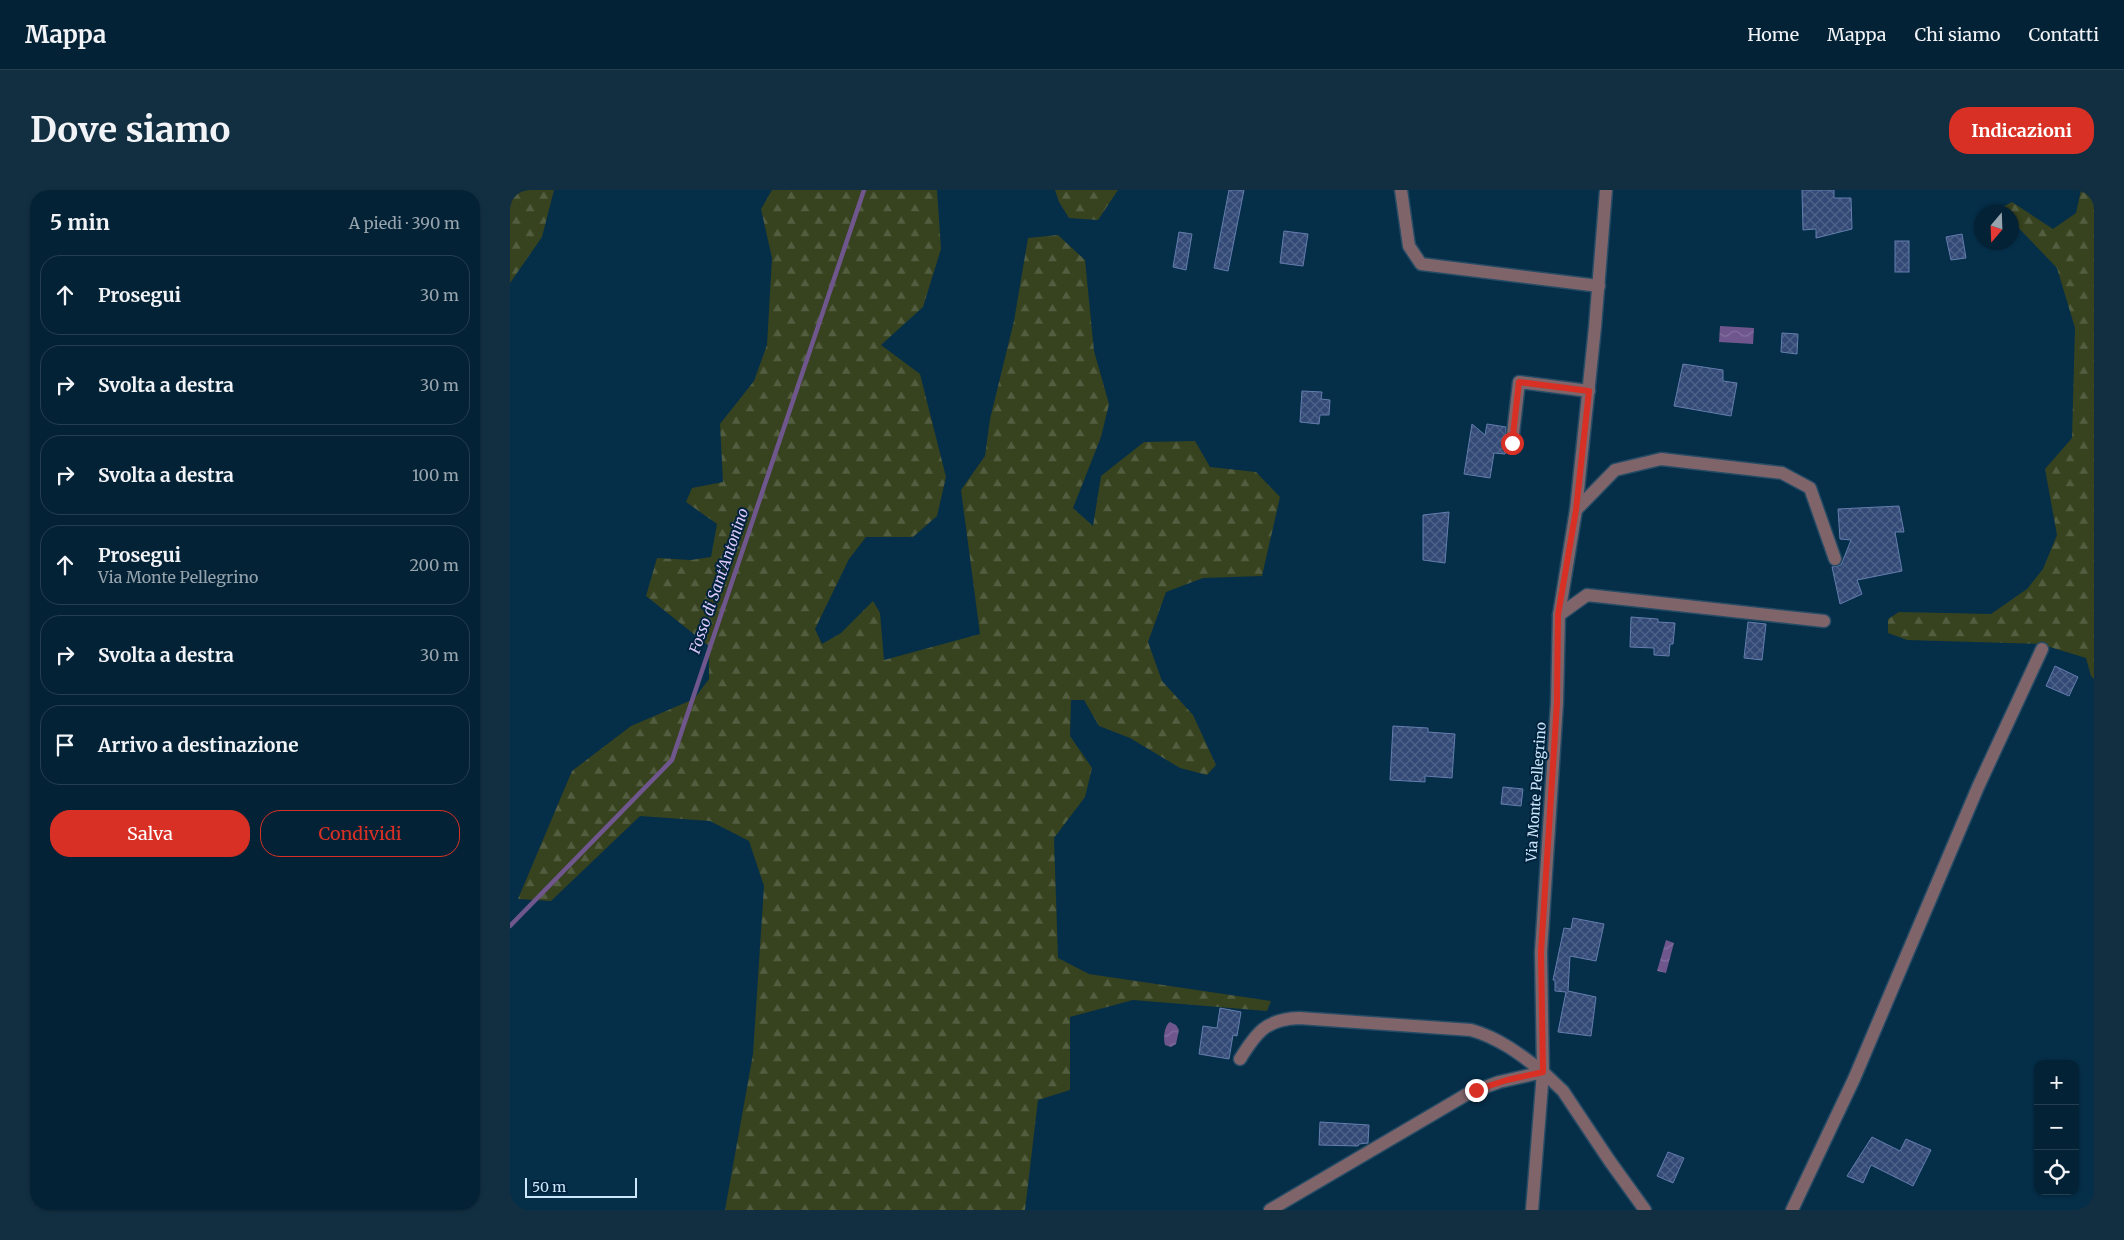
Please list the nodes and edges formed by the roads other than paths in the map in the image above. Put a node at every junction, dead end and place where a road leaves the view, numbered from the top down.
1 (1401, 190) edge
2 (1606, 190) edge
3 (1598, 286) junction
4 (1589, 391) junction
5 (1512, 443) dead end
6 (1576, 510) junction
7 (1835, 559) dead end
8 (1558, 615) junction
9 (1824, 621) dead end
10 (2042, 648) dead end
11 (1240, 1059) dead end
12 (1543, 1072) junction
13 (1270, 1210) edge
14 (1532, 1210) edge
15 (1646, 1210) edge
16 (1792, 1210) edge

1 - 3 street
2 - 3 street, Via Monte Pellegrino
3 - 4 street, Via Monte Pellegrino
4 - 5 street
4 - 6 street, Via Monte Pellegrino
6 - 7 street
6 - 8 street, Via Monte Pellegrino
8 - 9 street
8 - 12 street, Via Monte Pellegrino
10 - 16 street
11 - 12 street
12 - 13 street
12 - 14 street, Via Monte Pellegrino
12 - 15 street

